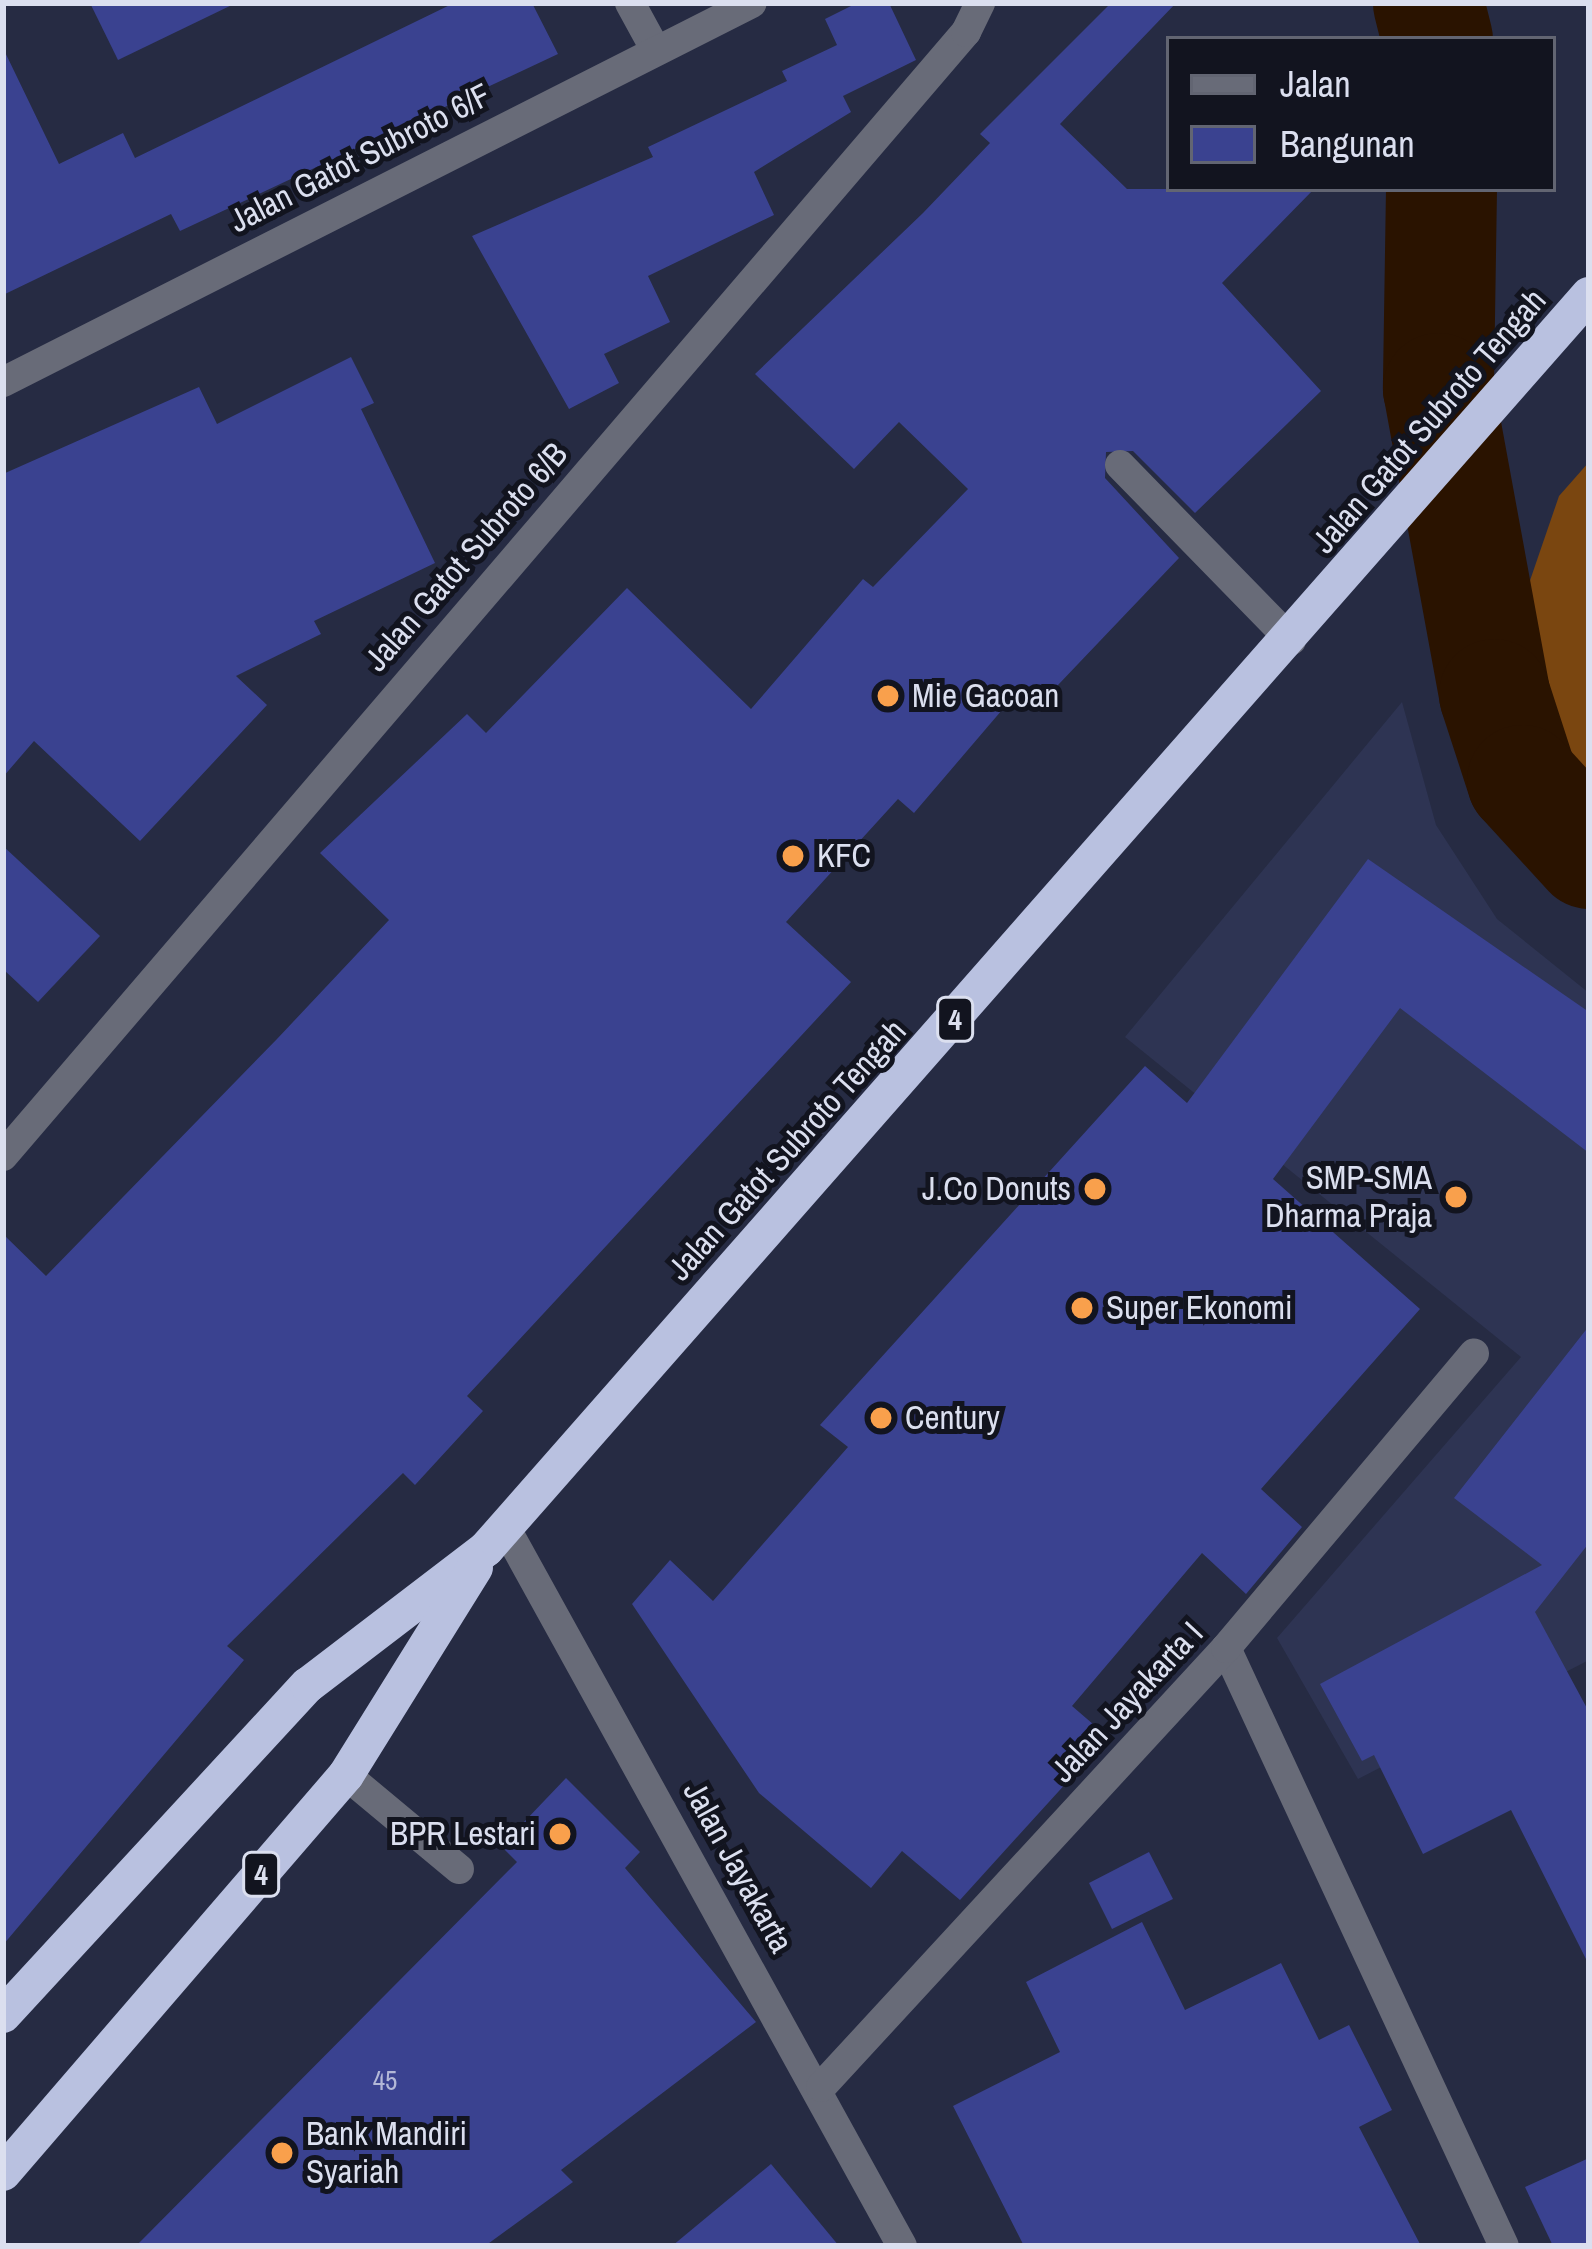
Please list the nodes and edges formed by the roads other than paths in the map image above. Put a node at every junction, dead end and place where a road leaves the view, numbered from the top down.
1 (630, 3) edge
2 (752, 3) edge
3 (980, 3) edge
4 (654, 47) junction
5 (1589, 295) edge
6 (3, 382) edge
7 (1120, 465) dead end
8 (1291, 640) junction
9 (3, 1156) edge
10 (1474, 1354) dead end
11 (495, 1538) junction
12 (1226, 1648) junction
13 (346, 1775) junction
14 (459, 1869) dead end
15 (3, 2015) edge
16 (821, 2086) junction
17 (3, 2173) edge
18 (902, 2246) edge
19 (1504, 2246) edge

1 - 4 street
2 - 4 street, Jalan Gatot Subroto 6/F
3 - 9 street, Jalan Gatot Subroto 6/B
4 - 6 street, Jalan Gatot Subroto 6/F
5 - 8 highway, Jalan Gatot Subroto Tengah / 4
7 - 8 street
8 - 11 highway, Jalan Gatot Subroto Tengah / 4
10 - 12 street, Jalan Jayakarta I
11 - 13 highway, 4
11 - 15 highway, Jalan Gatot Subroto Tengah / 4
11 - 16 street, Jalan Jayakarta
12 - 16 street, Jalan Jayakarta I
12 - 19 street
13 - 14 street
13 - 17 highway, 4
16 - 18 street, Jalan Jayakarta

